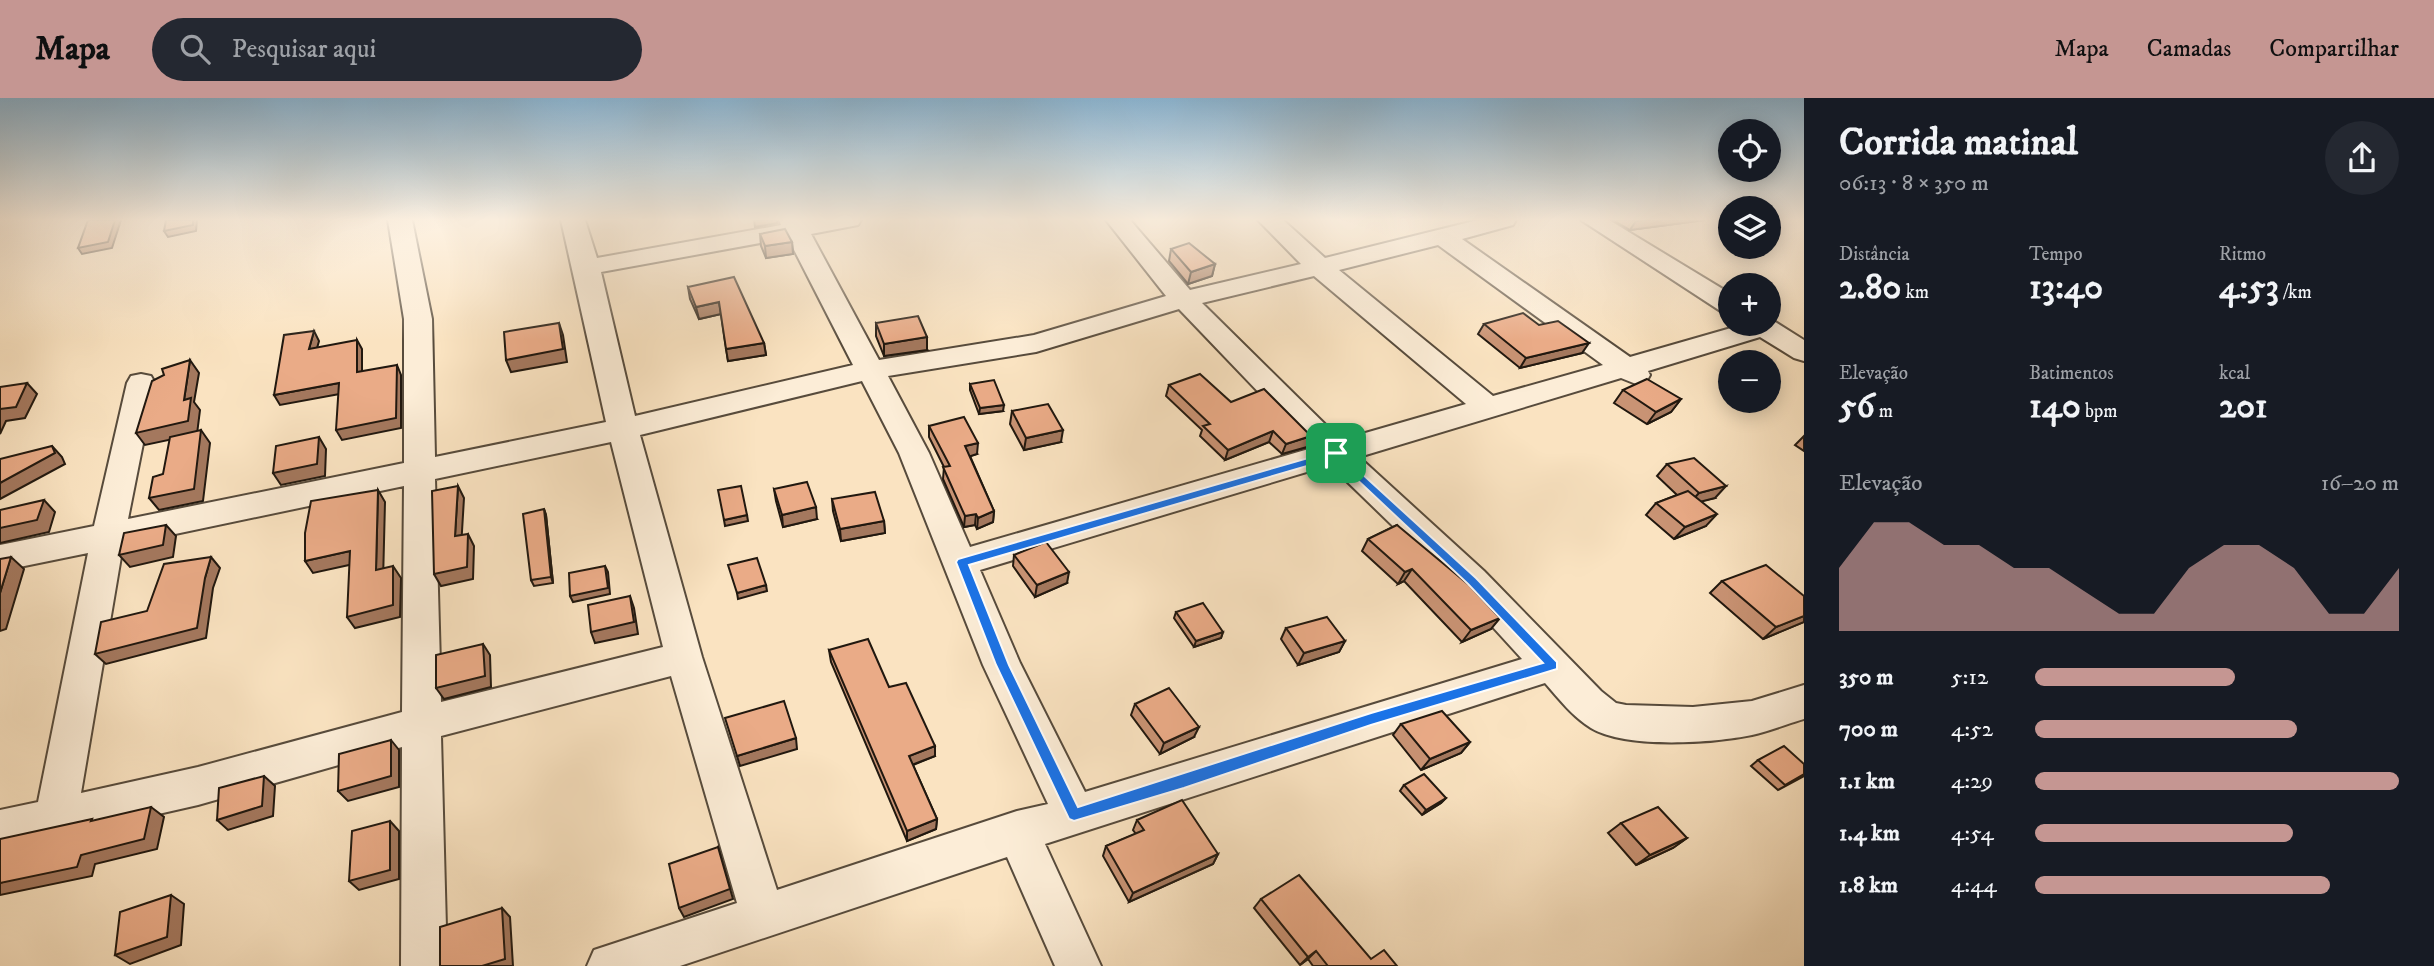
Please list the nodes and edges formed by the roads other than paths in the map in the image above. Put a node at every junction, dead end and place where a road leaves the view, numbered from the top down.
1 (407, 261) edge
2 (585, 261) edge
3 (618, 261) edge
4 (813, 261) edge
5 (1150, 261) edge
6 (1312, 261) edge
7 (1348, 261) edge
8 (1475, 261) edge
9 (1659, 261) edge
10 (587, 267) junction
11 (1319, 268) junction
12 (1718, 298) edge
13 (1184, 299) junction
14 (1733, 336) edge
15 (1779, 336) edge
16 (1804, 352) edge
17 (871, 370) junction
18 (1635, 375) junction
19 (141, 383) dead end
20 (1489, 408) junction
21 (624, 429) junction
22 (1336, 453) junction
23 (422, 471) junction
24 (108, 536) junction
25 (0, 558) edge
26 (962, 562) junction
27 (684, 657) junction
28 (1553, 666) junction
29 (1804, 702) edge
30 (423, 724) junction
31 (1074, 814) junction
32 (56, 818) junction
33 (0, 830) edge
34 (1017, 831) junction
35 (764, 916) junction
36 (424, 966) edge
37 (610, 966) edge
38 (1077, 966) edge

1 - 23 street
2 - 10 street
3 - 10 street
4 - 17 street
5 - 13 street
6 - 11 street
7 - 11 street
8 - 18 street
9 - 12 street
10 - 21 street
11 - 13 street
11 - 20 street
13 - 17 street
13 - 22 street
14 - 18 street
15 - 16 street
17 - 21 street
17 - 26 street
18 - 20 street
19 - 24 street
20 - 22 street
21 - 23 street
21 - 27 street
22 - 26 street
22 - 28 street
23 - 24 street
23 - 30 street
24 - 25 street
24 - 32 street
26 - 31 street
27 - 30 street
27 - 35 street
28 - 29 street
28 - 31 street
30 - 32 street
30 - 36 street
31 - 34 street
32 - 33 street
34 - 35 street
34 - 38 street
35 - 37 street

